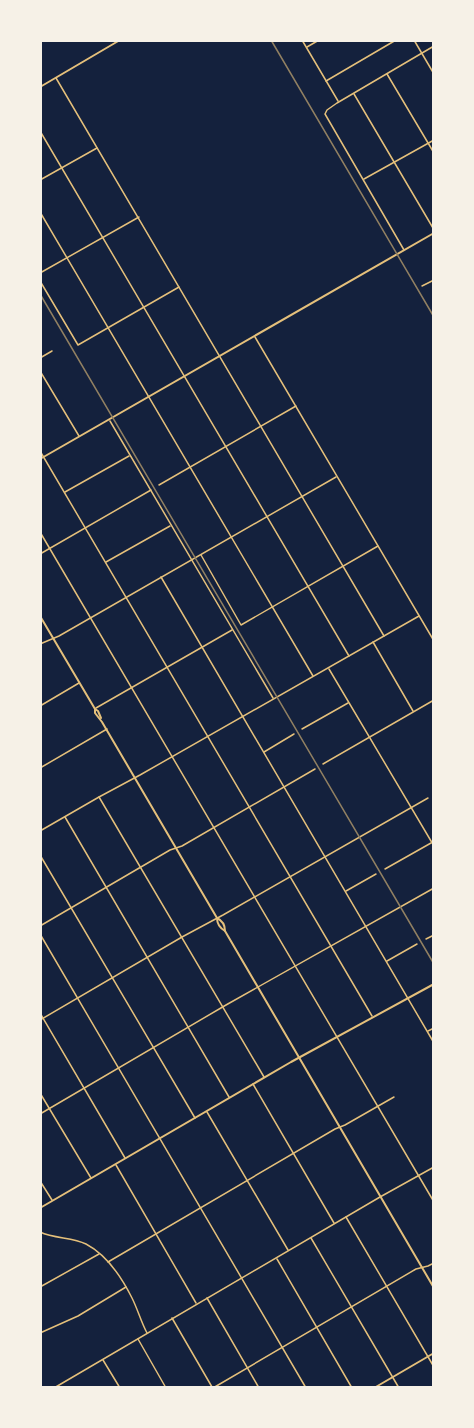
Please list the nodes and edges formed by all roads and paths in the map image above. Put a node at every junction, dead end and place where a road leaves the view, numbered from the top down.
1 (120, 40) edge
2 (302, 40) edge
3 (319, 40) edge
4 (396, 40) edge
5 (414, 40) edge
6 (434, 46) edge
7 (306, 48) junction
8 (421, 53) junction
9 (387, 74) junction
10 (434, 74) edge
11 (56, 78) junction
12 (326, 81) junction
13 (40, 87) edge
14 (353, 94) junction
15 (339, 102) junction
16 (40, 131) edge
17 (434, 140) edge
18 (428, 143) junction
19 (98, 148) junction
20 (434, 153) edge
21 (394, 162) junction
22 (62, 168) junction
23 (40, 180) edge
24 (363, 180) junction
25 (40, 212) edge
26 (139, 217) junction
27 (434, 232) edge
28 (103, 238) junction
29 (404, 250) junction
30 (68, 258) junction
31 (40, 273) edge
32 (434, 280) edge
33 (40, 281) edge
34 (179, 286) junction
35 (422, 286) dead end
36 (144, 307) junction
37 (108, 327) junction
38 (255, 336) junction
39 (52, 351) dead end
40 (220, 356) junction
41 (40, 358) edge
42 (40, 371) edge
43 (185, 376) junction
44 (149, 397) junction
45 (296, 406) junction
46 (109, 420) junction
47 (261, 426) junction
48 (79, 437) junction
49 (226, 446) junction
50 (40, 452) edge
51 (130, 455) junction
52 (42, 458) edge
53 (190, 467) junction
54 (337, 476) junction
55 (159, 485) dead end
56 (151, 490) junction
57 (65, 493) junction
58 (303, 496) junction
59 (267, 516) junction
60 (171, 525) junction
61 (85, 528) junction
62 (40, 532) edge
63 (231, 537) junction
64 (378, 546) junction
65 (50, 548) junction
66 (40, 554) edge
67 (200, 555) junction
68 (192, 560) junction
69 (105, 563) junction
70 (343, 566) junction
71 (161, 577) junction
72 (308, 586) junction
73 (126, 597) junction
74 (273, 607) junction
75 (40, 616) edge
76 (419, 616) junction
77 (91, 618) junction
78 (233, 630) junction
79 (384, 636) junction
80 (53, 638) junction
81 (434, 641) edge
82 (373, 642) junction
83 (40, 644) edge
84 (202, 647) junction
85 (349, 656) junction
86 (167, 667) junction
87 (328, 668) junction
88 (313, 676) junction
89 (80, 683) junction
90 (132, 687) junction
91 (273, 699) junction
92 (434, 700) edge
93 (349, 702) junction
94 (40, 706) edge
95 (95, 709) junction
96 (413, 711) junction
97 (243, 717) junction
98 (107, 729) junction
99 (302, 729) dead end
100 (294, 734) dead end
101 (208, 737) junction
102 (369, 737) junction
103 (263, 752) junction
104 (172, 757) junction
105 (323, 764) dead end
106 (40, 768) edge
107 (315, 769) dead end
108 (135, 778) junction
109 (284, 787) junction
110 (99, 797) junction
111 (428, 798) dead end
112 (249, 807) junction
113 (411, 807) junction
114 (64, 817) junction
115 (214, 827) junction
116 (40, 831) edge
117 (431, 843) junction
118 (434, 846) edge
119 (176, 848) junction
120 (40, 855) edge
121 (325, 857) junction
122 (141, 868) junction
123 (385, 869) dead end
124 (376, 874) dead end
125 (290, 877) junction
126 (106, 888) junction
127 (434, 888) edge
128 (345, 892) junction
129 (255, 897) junction
130 (72, 908) junction
131 (217, 918) junction
132 (40, 926) edge
133 (366, 927) junction
134 (40, 934) edge
135 (434, 935) edge
136 (182, 937) junction
137 (426, 939) dead end
138 (417, 944) dead end
139 (331, 947) junction
140 (147, 958) junction
141 (386, 962) junction
142 (296, 967) junction
143 (112, 978) junction
144 (433, 983) edge
145 (258, 988) junction
146 (78, 998) junction
147 (407, 998) junction
148 (223, 1007) junction
149 (40, 1013) edge
150 (372, 1017) junction
151 (42, 1019) edge
152 (189, 1027) junction
153 (434, 1028) edge
154 (427, 1031) junction
155 (336, 1037) junction
156 (434, 1043) edge
157 (154, 1048) junction
158 (299, 1058) junction
159 (119, 1068) junction
160 (264, 1078) junction
161 (253, 1084) junction
162 (84, 1088) junction
163 (40, 1093) edge
164 (394, 1097) dead end
165 (230, 1098) junction
166 (377, 1107) junction
167 (50, 1108) junction
168 (206, 1111) junction
169 (40, 1114) edge
170 (195, 1118) junction
171 (340, 1127) junction
172 (160, 1138) junction
173 (294, 1154) junction
174 (125, 1159) junction
175 (115, 1164) junction
176 (434, 1167) edge
177 (418, 1176) junction
178 (91, 1179) junction
179 (40, 1181) edge
180 (247, 1181) junction
181 (380, 1197) junction
182 (52, 1201) junction
183 (434, 1202) edge
184 (40, 1208) edge
185 (201, 1208) junction
186 (346, 1217) junction
187 (334, 1224) junction
188 (40, 1233) edge
189 (156, 1234) junction
190 (311, 1237) junction
191 (288, 1251) junction
192 (100, 1254) junction
193 (276, 1257) junction
194 (108, 1262) junction
195 (434, 1263) edge
196 (422, 1268) junction
197 (242, 1278) junction
198 (387, 1286) junction
199 (40, 1287) edge
200 (126, 1287) junction
201 (434, 1288) edge
202 (207, 1298) junction
203 (197, 1304) junction
204 (351, 1307) junction
205 (172, 1318) junction
206 (317, 1327) junction
207 (40, 1333) edge
208 (147, 1333) junction
209 (138, 1339) junction
210 (282, 1347) junction
211 (434, 1353) edge
212 (427, 1356) junction
213 (103, 1359) junction
214 (248, 1367) junction
215 (434, 1367) edge
216 (392, 1377) junction
217 (54, 1388) edge
218 (120, 1388) edge
219 (166, 1388) edge
220 (213, 1388) edge
221 (259, 1388) edge
222 (306, 1388) edge
223 (352, 1388) edge
224 (374, 1388) edge
225 (399, 1388) edge

1 - 11 main road
2 - 7 street
3 - 7 street
4 - 12 street
5 - 8 street
6 - 8 street
7 - 12 street
8 - 9 street
8 - 10 street
9 - 14 street
9 - 18 street
11 - 13 main road
11 - 19 street
12 - 15 street
14 - 15 street
14 - 21 street
15 - 24 street
16 - 22 street
17 - 18 street
18 - 20 street
18 - 21 street
19 - 22 street
19 - 26 street
21 - 24 street
21 - 27 street
22 - 23 street
22 - 28 street
24 - 29 street
25 - 30 street
26 - 28 street
26 - 34 street
27 - 29 main road
28 - 30 street
28 - 36 street
29 - 38 main road
30 - 31 street
30 - 37 street
32 - 35 street
33 - 37 street
34 - 36 street
34 - 40 street
36 - 37 street
36 - 43 street
37 - 44 street
38 - 40 main road
38 - 45 street
39 - 41 street
40 - 43 main road
40 - 47 street
42 - 48 street
43 - 44 main road
43 - 49 street
44 - 46 main road
44 - 53 street
45 - 47 street
45 - 54 street
46 - 48 main road
46 - 51 street
47 - 49 street
47 - 58 street
48 - 52 main road
49 - 53 street
49 - 59 street
50 - 52 street
51 - 56 street
51 - 57 street
52 - 57 street
53 - 55 street
53 - 63 street
54 - 58 street
54 - 64 street
56 - 60 street
56 - 61 street
57 - 61 street
58 - 59 street
58 - 70 street
59 - 63 street
59 - 72 street
60 - 68 street
60 - 69 street
61 - 65 street
61 - 69 street
62 - 65 street
63 - 67 street
63 - 74 street
64 - 70 street
64 - 76 street
65 - 66 street
65 - 77 street
67 - 68 street
67 - 74 street
68 - 71 street
68 - 78 street
69 - 73 street
70 - 72 street
70 - 79 street
71 - 73 street
71 - 84 street
72 - 74 street
72 - 85 street
73 - 77 street
73 - 86 street
74 - 88 street
75 - 80 main road
76 - 79 street
76 - 81 street
77 - 80 street
77 - 90 street
78 - 84 street
78 - 91 street
79 - 82 street
80 - 83 street
80 - 89 main road
82 - 85 street
82 - 96 street
84 - 86 street
84 - 97 street
85 - 87 street
86 - 90 street
86 - 101 street
87 - 88 street
87 - 93 street
88 - 91 street
89 - 94 street
89 - 95 main road
90 - 95 street
90 - 104 street
91 - 97 street
92 - 96 street
93 - 99 street
93 - 102 street
95 - 98 main road
96 - 102 street
97 - 101 street
97 - 103 street
98 - 106 street
98 - 108 main road
100 - 103 street
101 - 104 street
101 - 112 street
102 - 105 street
102 - 113 street
103 - 109 street
104 - 108 street
104 - 115 street
107 - 109 street
108 - 110 street
108 - 119 main road
109 - 112 street
109 - 121 street
110 - 114 street
110 - 122 street
111 - 113 street
112 - 115 street
112 - 125 street
113 - 117 street
113 - 121 street
114 - 116 street
114 - 126 street
115 - 119 street
115 - 129 street
117 - 118 street
117 - 123 street
119 - 122 street
119 - 131 main road
120 - 130 street
121 - 125 street
121 - 128 street
122 - 126 street
122 - 136 street
124 - 128 street
125 - 129 street
125 - 139 street
126 - 130 street
126 - 140 street
127 - 133 street
128 - 133 street
129 - 131 street
129 - 142 street
130 - 132 street
130 - 143 street
131 - 136 street
131 - 145 main road
133 - 139 street
133 - 141 street
134 - 146 street
135 - 137 street
136 - 140 street
136 - 148 street
138 - 141 street
139 - 142 street
139 - 150 street
140 - 143 street
140 - 152 street
141 - 147 street
142 - 145 street
142 - 155 street
143 - 146 street
143 - 157 street
144 - 147 main road
145 - 148 street
145 - 158 main road
146 - 151 street
146 - 159 street
147 - 150 main road
147 - 154 street
148 - 152 street
148 - 160 street
149 - 151 street
150 - 155 main road
151 - 162 street
152 - 157 street
152 - 165 street
153 - 154 street
154 - 156 street
155 - 158 main road
155 - 166 street
157 - 159 street
157 - 170 street
158 - 160 main road
158 - 171 main road
159 - 162 street
159 - 172 street
160 - 161 main road
161 - 165 main road
161 - 173 street
162 - 167 street
162 - 174 street
163 - 167 street
164 - 166 street
165 - 168 main road
166 - 171 street
166 - 177 street
167 - 169 street
167 - 178 street
168 - 170 main road
168 - 180 street
170 - 172 main road
171 - 173 street
171 - 181 main road
172 - 174 main road
172 - 185 street
173 - 180 street
173 - 187 street
174 - 175 main road
175 - 178 main road
175 - 189 street
176 - 177 street
177 - 181 street
177 - 183 street
178 - 182 main road
179 - 182 street
180 - 185 street
180 - 191 street
181 - 186 street
181 - 196 main road
182 - 184 main road
185 - 189 street
185 - 197 street
186 - 187 street
186 - 198 street
187 - 190 street
188 - 192 street
189 - 194 street
189 - 203 street
190 - 191 street
190 - 204 street
191 - 193 street
192 - 194 street
192 - 199 street
193 - 197 street
193 - 206 street
194 - 200 street
195 - 196 street
196 - 198 street
196 - 201 main road
197 - 202 street
197 - 210 street
198 - 204 street
198 - 212 street
200 - 207 street
200 - 208 street
202 - 203 street
202 - 214 street
203 - 205 street
204 - 206 street
204 - 216 street
205 - 208 street
205 - 220 street
206 - 210 street
206 - 223 street
208 - 209 street
209 - 213 street
209 - 219 street
210 - 214 street
210 - 222 street
211 - 212 main road
212 - 215 street
212 - 216 main road
213 - 217 street
213 - 218 street
214 - 220 street
214 - 221 street
216 - 224 main road
216 - 225 street

